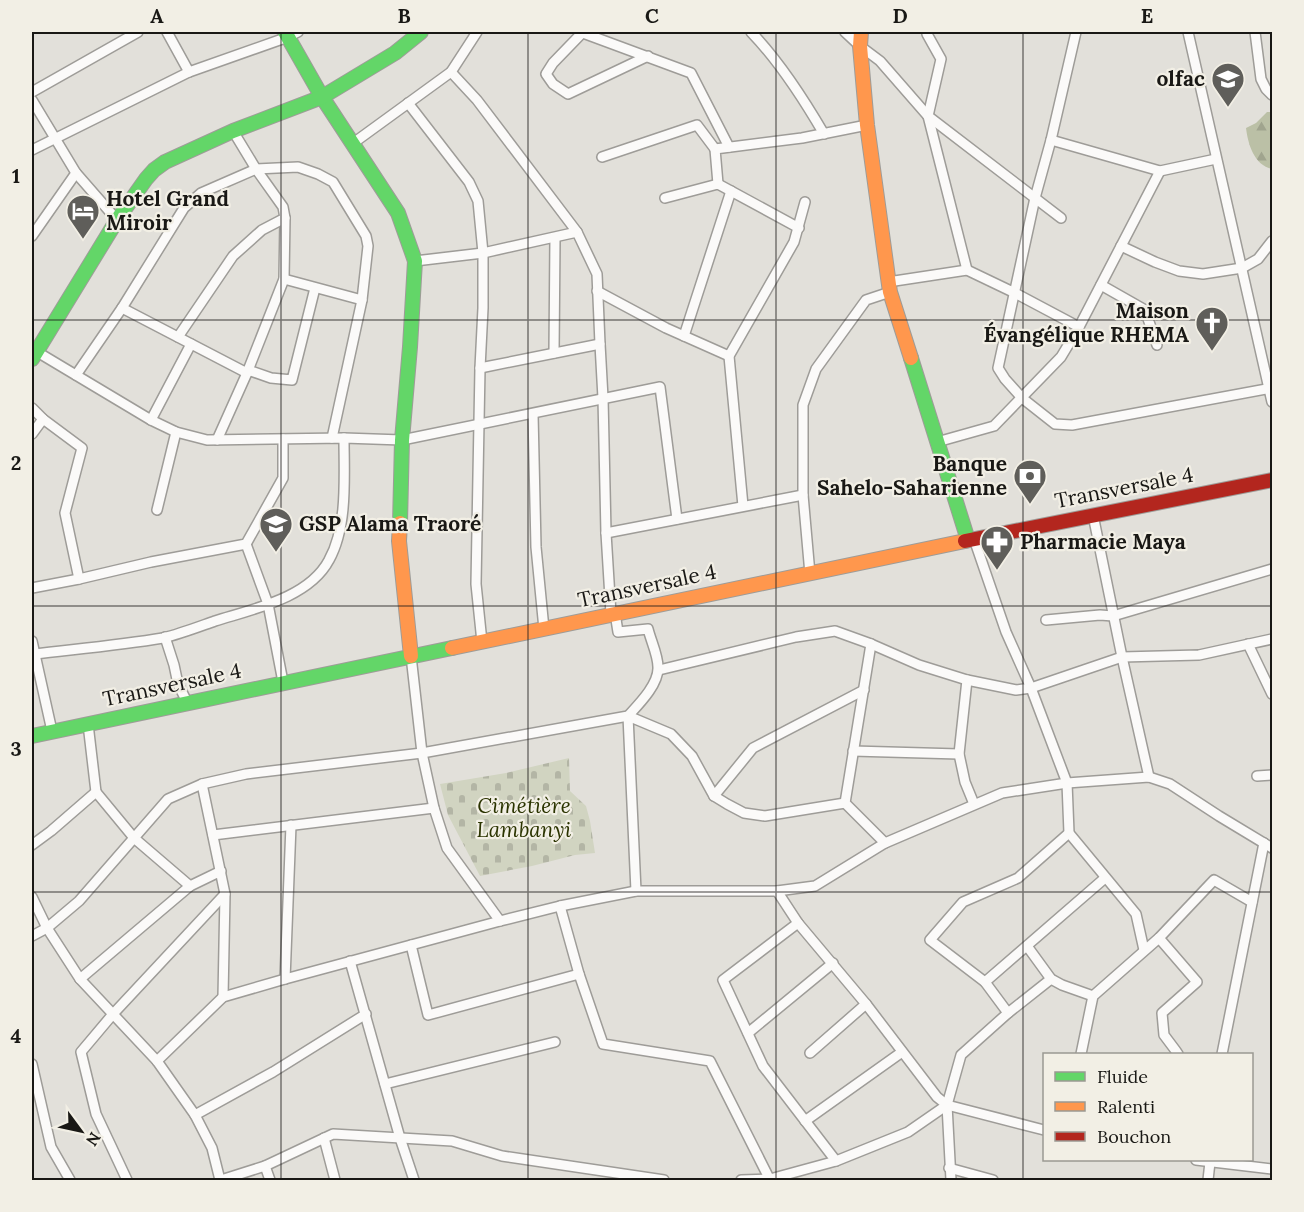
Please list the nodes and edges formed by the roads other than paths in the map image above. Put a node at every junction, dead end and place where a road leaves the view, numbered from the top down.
1 (138, 32) edge
2 (167, 32) edge
3 (421, 32) edge
4 (477, 32) edge
5 (583, 32) edge
6 (751, 32) edge
7 (844, 32) edge
8 (861, 32) edge
9 (1076, 32) edge
10 (1188, 32) edge
11 (1255, 32) edge
12 (290, 33) edge
13 (927, 34) dead end
14 (860, 46) junction
15 (648, 56) junction
16 (189, 72) junction
17 (451, 72) junction
18 (32, 92) edge
19 (1272, 95) edge
20 (322, 97) junction
21 (32, 100) edge
22 (408, 103) junction
23 (928, 116) junction
24 (867, 125) junction
25 (233, 131) junction
26 (824, 134) junction
27 (54, 138) junction
28 (1051, 140) junction
29 (352, 144) junction
30 (729, 147) junction
31 (715, 148) junction
32 (32, 150) edge
33 (602, 157) dead end
34 (1216, 159) junction
35 (256, 169) junction
36 (1160, 171) junction
37 (76, 173) junction
38 (718, 183) junction
39 (731, 191) junction
40 (665, 198) dead end
41 (1035, 198) junction
42 (805, 202) dead end
43 (285, 218) junction
44 (1061, 218) dead end
45 (117, 220) junction
46 (799, 228) junction
47 (577, 232) junction
48 (32, 236) edge
49 (555, 238) junction
50 (1272, 242) edge
51 (1121, 246) junction
52 (483, 253) junction
53 (415, 261) junction
54 (1242, 268) junction
55 (966, 270) junction
56 (284, 279) junction
57 (1101, 285) junction
58 (889, 287) junction
59 (315, 288) junction
60 (597, 291) junction
61 (1015, 293) junction
62 (362, 300) junction
63 (122, 308) junction
64 (1079, 327) junction
65 (684, 336) junction
66 (178, 338) junction
67 (191, 344) junction
68 (600, 344) junction
69 (1157, 345) dead end
70 (33, 353) edge
71 (554, 353) junction
72 (729, 356) junction
73 (480, 368) junction
74 (248, 371) junction
75 (76, 375) junction
76 (1271, 389) edge
77 (603, 398) junction
78 (1022, 398) junction
79 (1272, 402) edge
80 (32, 408) edge
81 (533, 414) junction
82 (43, 419) junction
83 (152, 420) junction
84 (478, 424) junction
85 (176, 432) junction
86 (32, 434) edge
87 (332, 438) junction
88 (345, 438) junction
89 (283, 439) junction
90 (217, 440) junction
91 (402, 440) junction
92 (937, 442) junction
93 (1272, 480) edge
94 (802, 495) junction
95 (743, 506) junction
96 (157, 510) dead end
97 (1093, 515) junction
98 (677, 519) junction
99 (606, 533) junction
100 (971, 540) junction
101 (246, 544) junction
102 (1272, 569) edge
103 (810, 574) junction
104 (79, 579) junction
105 (32, 588) edge
106 (268, 604) junction
107 (613, 613) junction
108 (1113, 616) junction
109 (1046, 620) dead end
110 (544, 629) junction
111 (165, 637) junction
112 (1272, 639) edge
113 (32, 640) edge
114 (482, 642) junction
115 (871, 644) junction
116 (1248, 644) junction
117 (35, 654) junction
118 (411, 656) junction
119 (1122, 657) junction
120 (659, 670) junction
121 (967, 680) junction
122 (283, 682) junction
123 (1031, 688) junction
124 (864, 690) junction
125 (1272, 694) edge
126 (188, 704) junction
127 (628, 716) junction
128 (88, 724) junction
129 (52, 731) junction
130 (32, 736) edge
131 (853, 751) junction
132 (422, 753) junction
133 (959, 754) junction
134 (1272, 775) edge
135 (1257, 776) dead end
136 (1149, 777) junction
137 (1067, 783) junction
138 (202, 784) junction
139 (96, 792) junction
140 (714, 796) junction
141 (845, 803) junction
142 (974, 804) junction
143 (434, 808) junction
144 (291, 825) junction
145 (1069, 834) junction
146 (213, 835) junction
147 (134, 838) junction
148 (885, 843) junction
149 (32, 845) edge
150 (1268, 845) edge
151 (221, 871) junction
152 (1105, 879) junction
153 (190, 886) junction
154 (636, 891) junction
155 (777, 891) junction
156 (225, 894) junction
157 (32, 897) edge
158 (1252, 902) junction
159 (561, 906) junction
160 (500, 921) junction
161 (798, 923) junction
162 (47, 928) junction
163 (32, 936) edge
164 (1159, 938) junction
165 (411, 945) junction
166 (1027, 946) junction
167 (1144, 950) junction
168 (350, 961) junction
169 (833, 963) junction
170 (579, 974) junction
171 (80, 979) junction
172 (285, 979) junction
173 (1051, 979) junction
174 (985, 982) junction
175 (1093, 996) junction
176 (224, 997) junction
177 (867, 1004) junction
178 (1008, 1013) junction
179 (113, 1014) junction
180 (366, 1014) junction
181 (748, 1033) junction
182 (555, 1042) dead end
183 (902, 1052) junction
184 (810, 1053) dead end
185 (1081, 1053) edge
186 (1177, 1053) edge
187 (1222, 1053) edge
188 (158, 1061) junction
189 (32, 1065) edge
190 (385, 1084) junction
191 (34, 1085) edge
192 (947, 1105) junction
193 (195, 1115) junction
194 (805, 1121) junction
195 (1043, 1130) edge
196 (324, 1138) junction
197 (400, 1138) junction
198 (836, 1161) junction
199 (1204, 1161) edge
200 (1212, 1161) edge
201 (265, 1166) junction
202 (950, 1168) junction
203 (1272, 1169) edge
204 (70, 1180) edge
205 (127, 1180) edge
206 (221, 1180) edge
207 (270, 1180) edge
208 (335, 1180) edge
209 (414, 1180) edge
210 (664, 1180) edge
211 (741, 1180) edge
212 (770, 1180) edge
213 (951, 1180) edge
214 (993, 1180) edge
215 (1208, 1180) edge

1 - 18 street
2 - 16 street
3 - 20 street
4 - 17 street
5 - 15 street
5 - 15 street
6 - 26 street
7 - 14 street
8 - 14 street
9 - 28 street
10 - 34 street
11 - 19 street
12 - 16 street
12 - 20 street
13 - 23 street
14 - 23 street
14 - 24 street
15 - 30 street
16 - 27 street
17 - 22 street
17 - 47 street
20 - 25 street
20 - 29 street
21 - 27 street
22 - 29 street
22 - 52 street
23 - 41 street
23 - 55 street
24 - 26 street
24 - 58 street
25 - 35 street
25 - 45 street
26 - 30 street
27 - 32 street
27 - 37 street
28 - 36 street
28 - 41 street
29 - 53 street
30 - 31 street
31 - 33 street
31 - 38 street
34 - 36 street
34 - 54 street
35 - 43 street
35 - 62 street
35 - 63 street
36 - 51 street
37 - 45 street
37 - 48 street
38 - 39 street
38 - 40 street
39 - 46 street
39 - 65 street
41 - 44 street
41 - 61 street
42 - 46 street
43 - 56 street
43 - 66 street
45 - 70 street
46 - 72 street
47 - 49 street
47 - 60 street
49 - 52 street
49 - 71 street
50 - 54 street
51 - 54 street
51 - 57 street
52 - 53 street
52 - 73 street
53 - 91 street
54 - 76 street
55 - 58 street
55 - 61 street
56 - 59 street
56 - 74 street
57 - 64 street
57 - 69 street
58 - 92 street
58 - 94 street
59 - 62 street
59 - 74 street
60 - 65 street
60 - 68 street
61 - 64 street
61 - 78 street
62 - 87 street
63 - 66 street
63 - 75 street
64 - 78 street
65 - 72 street
66 - 67 street
67 - 74 street
67 - 83 street
68 - 71 street
68 - 77 street
70 - 75 street
71 - 73 street
72 - 95 street
73 - 84 street
74 - 90 street
75 - 83 street
76 - 78 street
76 - 79 street
77 - 81 street
77 - 98 street
77 - 99 street
78 - 92 street
80 - 82 street
81 - 84 street
81 - 110 street
82 - 86 street
82 - 104 street
83 - 85 street
84 - 91 street
84 - 114 street
85 - 90 street
85 - 96 street
87 - 88 street
87 - 89 street
88 - 91 street
88 - 106 street
89 - 90 street
89 - 101 street
91 - 118 street
92 - 100 street
93 - 97 street, Transversale 4
94 - 95 street
94 - 103 street
95 - 98 street
97 - 100 street, Transversale 4
97 - 108 street
98 - 99 street
99 - 107 street
100 - 103 street, Transversale 4
100 - 123 street
101 - 104 street
101 - 106 street
102 - 108 street
103 - 107 street, Transversale 4
104 - 105 street
106 - 111 street
106 - 122 street
107 - 110 street, Transversale 4
107 - 120 street
108 - 109 street
108 - 119 street
110 - 114 street, Transversale 4
111 - 117 street
111 - 126 street
112 - 116 street
113 - 117 street
114 - 118 street, Transversale 4
115 - 120 street
115 - 121 street
115 - 124 street
116 - 119 street
116 - 125 street
117 - 129 street
118 - 122 street, Transversale 4
118 - 132 street
119 - 123 street
119 - 136 street
120 - 127 street
121 - 123 street
121 - 133 street
122 - 126 street, Transversale 4
123 - 137 street
124 - 131 street
124 - 140 street
126 - 128 street, Transversale 4
127 - 132 street
127 - 140 street
127 - 154 street
128 - 129 street, Transversale 4
128 - 139 street
129 - 130 street, Transversale 4
131 - 133 street
131 - 141 street
132 - 138 street
132 - 143 street
133 - 142 street
134 - 135 street
136 - 137 street
136 - 150 street
137 - 142 street
137 - 145 street
138 - 146 street
138 - 147 street
139 - 147 street
139 - 149 street
140 - 141 street
141 - 148 street
142 - 148 street
143 - 144 street
143 - 160 street
144 - 146 street
144 - 172 street
145 - 152 street
145 - 174 street
146 - 151 street
147 - 153 street
147 - 162 street
148 - 155 street
150 - 158 street
151 - 153 street
151 - 156 street
152 - 166 street
152 - 167 street
153 - 171 street
154 - 155 street
154 - 159 street
155 - 161 street
156 - 176 street
156 - 179 street
157 - 162 street
158 - 164 street
158 - 187 street
159 - 160 street
159 - 170 street
160 - 165 street
161 - 169 street
161 - 181 street
162 - 163 street
162 - 171 street
164 - 167 street
164 - 186 street
165 - 168 street
165 - 170 street
166 - 173 street
166 - 174 street
167 - 175 street
168 - 172 street
168 - 180 street
169 - 177 street
169 - 181 street
170 - 212 street
171 - 179 street
172 - 176 street
173 - 175 street
173 - 178 street
174 - 178 street
175 - 185 street
176 - 188 street
177 - 183 street
177 - 184 street
178 - 192 street
179 - 188 street
179 - 205 street
180 - 190 street
180 - 193 street
181 - 194 street
182 - 190 street
183 - 192 street
183 - 194 street
188 - 193 street
189 - 191 street
190 - 197 street
191 - 204 street
192 - 195 street
192 - 198 street
192 - 202 street
193 - 206 street
194 - 198 street
196 - 197 street
196 - 201 street
196 - 208 street
197 - 209 street
197 - 210 street
198 - 212 street
199 - 215 street
200 - 203 street
201 - 206 street
201 - 207 street
202 - 213 street
202 - 214 street
211 - 212 street

